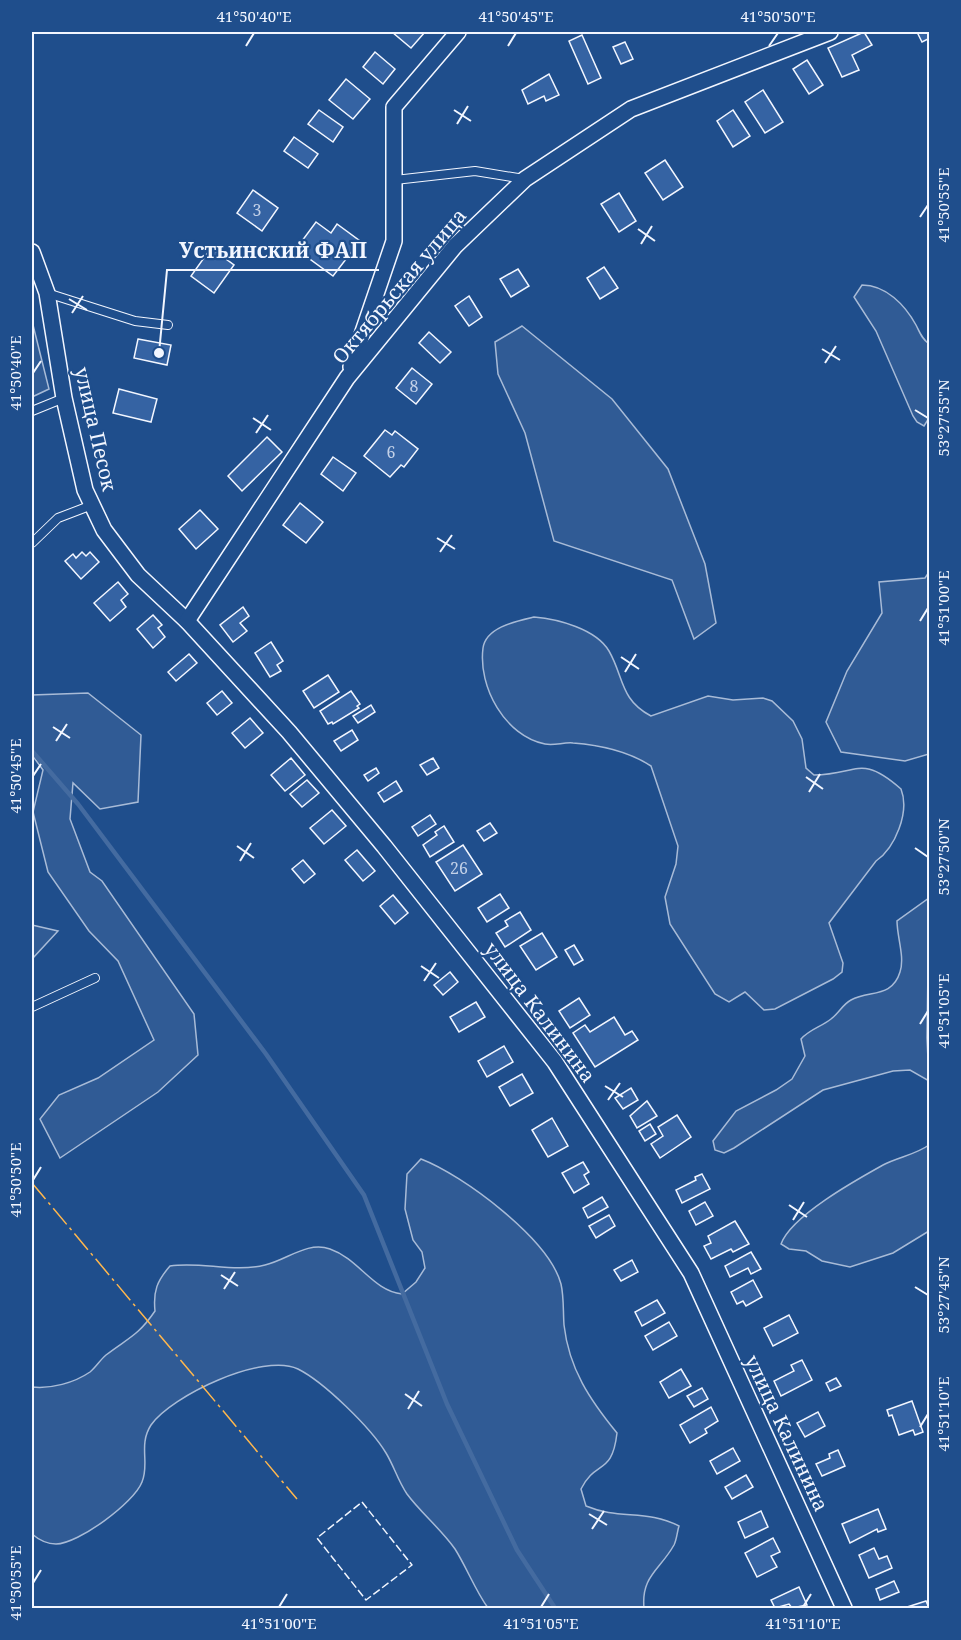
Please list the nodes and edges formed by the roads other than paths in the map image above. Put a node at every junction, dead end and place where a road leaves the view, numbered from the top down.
1 (458, 32) edge
2 (830, 32) edge
3 (525, 179) junction
4 (395, 180) junction
5 (32, 252) edge
6 (47, 293) junction
7 (168, 325) dead end
8 (347, 378) junction
9 (64, 398) junction
10 (32, 411) edge
11 (92, 504) junction
12 (32, 543) edge
13 (187, 621) junction
14 (95, 978) dead end
15 (32, 1007) edge
16 (844, 1608) edge

1 - 4 street
2 - 3 street, Октябрьская улица
3 - 4 lane
3 - 8 street, Октябрьская улица
4 - 8 street
5 - 6 street, улица Песок
6 - 7 lane
6 - 9 street, улица Песок
8 - 13 street, Октябрьская улица
9 - 10 lane
9 - 11 street, улица Песок
11 - 12 lane
11 - 13 street, улица Песок
13 - 16 street, улица Калинина
14 - 15 lane

